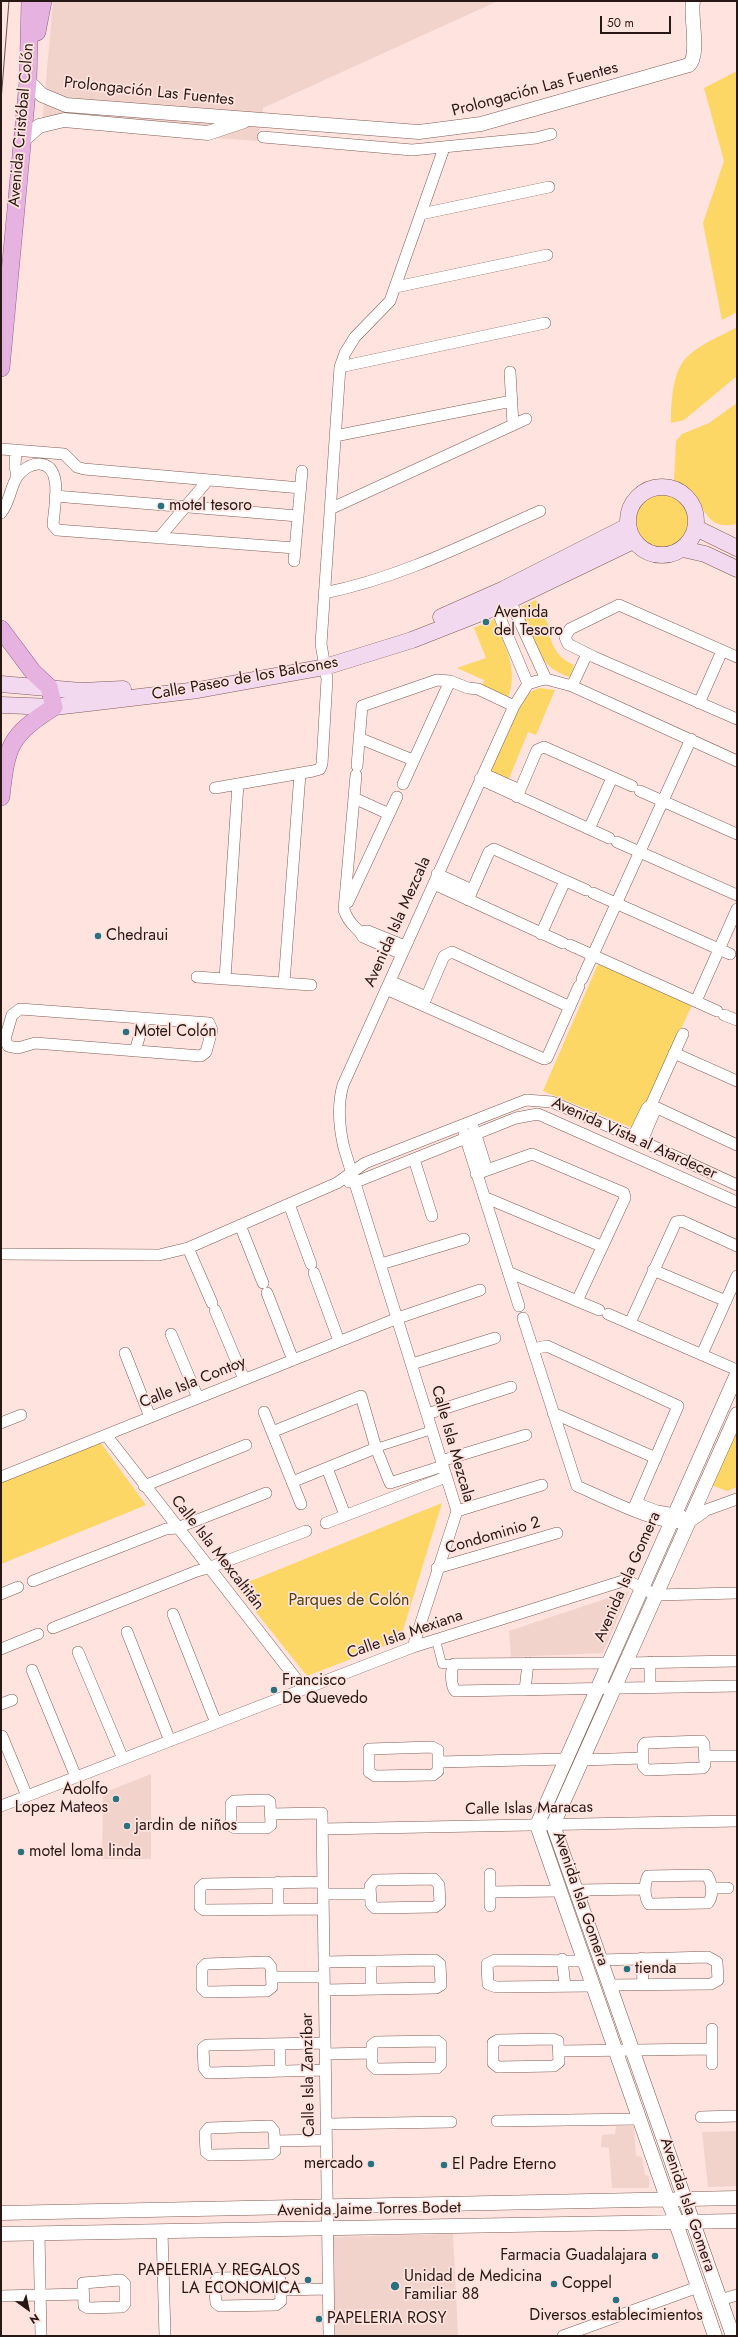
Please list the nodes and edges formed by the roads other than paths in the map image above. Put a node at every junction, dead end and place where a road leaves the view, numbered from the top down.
1 (30, 1) edge
2 (43, 1) edge
3 (693, 1) edge
4 (28, 76) junction
5 (250, 119) junction
6 (551, 134) dead end
7 (263, 137) dead end
8 (20, 143) junction
9 (444, 148) junction
10 (549, 187) dead end
11 (421, 214) junction
12 (547, 255) dead end
13 (396, 287) junction
14 (544, 324) dead end
15 (340, 367) junction
16 (1, 368) edge
17 (510, 372) dead end
18 (512, 401) junction
19 (526, 419) dead end
20 (513, 425) junction
21 (335, 436) junction
22 (1, 449) edge
23 (16, 450) junction
24 (302, 471) dead end
25 (17, 477) junction
26 (208, 480) junction
27 (301, 488) junction
28 (54, 496) junction
29 (184, 507) junction
30 (330, 509) junction
31 (540, 511) dead end
32 (1, 513) edge
33 (298, 516) junction
34 (696, 528) junction
35 (630, 533) junction
36 (159, 538) junction
37 (295, 548) junction
38 (737, 548) edge
39 (683, 549) junction
40 (294, 562) dead end
41 (737, 569) edge
42 (324, 593) junction
43 (500, 598) junction
44 (1, 629) edge
45 (722, 651) junction
46 (591, 655) junction
47 (737, 657) edge
48 (324, 662) junction
49 (450, 681) junction
50 (537, 681) junction
51 (1, 684) edge
52 (49, 687) junction
53 (575, 687) junction
54 (699, 703) junction
55 (1, 705) edge
56 (54, 707) junction
57 (512, 709) junction
58 (737, 719) edge
59 (359, 738) junction
60 (693, 740) junction
61 (413, 760) junction
62 (737, 761) edge
63 (300, 774) junction
64 (481, 776) junction
65 (612, 778) junction
66 (238, 784) junction
67 (403, 784) dead end
68 (215, 788) dead end
69 (519, 794) junction
70 (1, 797) edge
71 (397, 797) dead end
72 (354, 798) junction
73 (664, 802) junction
74 (389, 814) junction
75 (589, 829) junction
76 (737, 834) edge
77 (639, 852) junction
78 (436, 879) junction
79 (565, 881) junction
80 (470, 895) junction
81 (737, 895) edge
82 (616, 904) junction
83 (737, 908) edge
84 (344, 910) junction
85 (541, 934) junction
86 (719, 949) junction
87 (404, 950) junction
88 (730, 954) dead end
89 (593, 956) junction
90 (197, 977) dead end
91 (225, 979) junction
92 (284, 983) junction
93 (311, 985) dead end
94 (388, 985) junction
95 (424, 1001) junction
96 (696, 1001) junction
97 (570, 1007) junction
98 (145, 1018) junction
99 (737, 1020) edge
100 (4, 1031) edge
101 (683, 1034) dead end
102 (135, 1050) junction
103 (674, 1053) junction
104 (737, 1082) edge
105 (654, 1106) junction
106 (466, 1123) junction
107 (470, 1136) junction
108 (638, 1139) junction
109 (737, 1145) edge
110 (414, 1159) junction
111 (352, 1170) junction
112 (487, 1170) junction
113 (476, 1174) junction
114 (356, 1182) junction
115 (337, 1184) junction
116 (737, 1185) edge
117 (484, 1197) junction
118 (737, 1202) edge
119 (289, 1204) junction
120 (432, 1216) dead end
121 (240, 1225) junction
122 (464, 1239) dead end
123 (601, 1246) junction
124 (737, 1246) edge
125 (188, 1248) junction
126 (1, 1254) edge
127 (381, 1264) junction
128 (653, 1270) junction
129 (508, 1272) junction
130 (737, 1276) edge
131 (263, 1283) dead end
132 (480, 1290) dead end
133 (267, 1294) dead end
134 (576, 1301) junction
135 (726, 1301) junction
136 (519, 1306) dead end
137 (398, 1318) junction
138 (523, 1318) dead end
139 (630, 1323) junction
140 (171, 1334) dead end
141 (495, 1338) dead end
142 (339, 1341) junction
143 (533, 1349) junction
144 (703, 1350) junction
145 (125, 1353) dead end
146 (293, 1360) junction
147 (737, 1362) edge
148 (412, 1364) junction
149 (737, 1370) edge
150 (737, 1374) edge
151 (244, 1379) junction
152 (511, 1387) dead end
153 (732, 1397) edge
154 (198, 1398) junction
155 (264, 1412) dead end
156 (553, 1413) junction
157 (427, 1414) junction
158 (737, 1414) edge
159 (21, 1416) dead end
160 (150, 1417) junction
161 (1, 1423) edge
162 (432, 1430) junction
163 (272, 1432) junction
164 (106, 1435) junction
165 (526, 1435) dead end
166 (246, 1445) dead end
167 (376, 1448) junction
168 (656, 1458) junction
169 (327, 1468) junction
170 (444, 1468) junction
171 (1, 1477) edge
172 (292, 1482) junction
173 (542, 1485) dead end
174 (144, 1486) junction
175 (266, 1493) dead end
176 (737, 1499) edge
177 (301, 1504) dead end
178 (635, 1506) junction
179 (457, 1511) junction
180 (345, 1516) junction
181 (695, 1516) junction
182 (673, 1519) junction
183 (326, 1523) dead end
184 (177, 1528) junction
185 (306, 1531) dead end
186 (557, 1533) dead end
187 (208, 1568) junction
188 (437, 1568) junction
189 (33, 1581) dead end
190 (18, 1587) dead end
191 (642, 1588) junction
192 (737, 1593) edge
193 (1, 1594) edge
194 (656, 1595) junction
195 (173, 1614) dead end
196 (53, 1628) dead end
197 (128, 1632) dead end
198 (38, 1634) dead end
199 (436, 1640) junction
200 (414, 1647) junction
201 (1, 1649) edge
202 (78, 1652) dead end
203 (737, 1661) edge
204 (650, 1662) junction
205 (609, 1663) junction
206 (626, 1663) junction
207 (454, 1664) junction
208 (528, 1664) junction
209 (32, 1670) dead end
210 (737, 1686) edge
211 (650, 1688) junction
212 (304, 1689) junction
213 (597, 1689) junction
214 (614, 1689) junction
215 (525, 1690) junction
216 (12, 1700) dead end
217 (1, 1704) edge
218 (216, 1723) junction
219 (2, 1736) edge
220 (170, 1741) junction
221 (704, 1756) junction
222 (737, 1756) edge
223 (643, 1758) junction
224 (122, 1759) junction
225 (566, 1759) junction
226 (582, 1760) junction
227 (438, 1762) junction
228 (76, 1777) junction
229 (27, 1796) junction
230 (1, 1806) edge
231 (270, 1814) dead end
232 (737, 1821) edge
233 (537, 1825) junction
234 (553, 1825) junction
235 (322, 1830) junction
236 (490, 1874) dead end
237 (278, 1882) junction
238 (323, 1882) junction
239 (711, 1888) junction
240 (728, 1888) dead end
241 (645, 1889) junction
242 (577, 1890) junction
243 (560, 1891) junction
244 (490, 1892) junction
245 (323, 1894) junction
246 (370, 1894) junction
247 (490, 1906) dead end
248 (278, 1909) junction
249 (323, 1909) junction
250 (642, 1958) junction
251 (562, 1959) junction
252 (601, 1960) junction
253 (584, 1961) junction
254 (324, 1962) junction
255 (371, 1962) junction
256 (272, 1977) junction
257 (324, 1977) junction
258 (609, 1985) junction
259 (643, 1985) junction
260 (565, 1986) junction
261 (593, 1986) junction
262 (371, 1989) junction
263 (324, 1990) junction
264 (712, 2029) dead end
265 (280, 2044) junction
266 (325, 2048) junction
267 (712, 2049) junction
268 (616, 2050) junction
269 (633, 2050) junction
270 (559, 2051) junction
271 (372, 2053) junction
272 (712, 2064) dead end
273 (325, 2070) junction
274 (280, 2071) junction
275 (737, 2116) edge
276 (701, 2117) dead end
277 (639, 2119) junction
278 (497, 2121) dead end
279 (451, 2122) dead end
280 (326, 2124) junction
281 (326, 2140) junction
282 (275, 2142) junction
283 (737, 2198) edge
284 (668, 2201) junction
285 (685, 2201) junction
286 (327, 2206) junction
287 (1, 2213) edge
288 (737, 2221) edge
289 (678, 2222) junction
290 (693, 2222) junction
291 (327, 2228) junction
292 (162, 2231) junction
293 (39, 2233) junction
294 (1, 2234) edge
295 (698, 2287) junction
296 (328, 2289) junction
297 (280, 2290) junction
298 (83, 2294) dead end
299 (40, 2295) junction
300 (737, 2295) edge
301 (1, 2296) edge
302 (720, 2300) junction
303 (41, 2336) edge
304 (165, 2336) edge
305 (328, 2336) edge
306 (563, 2336) edge
307 (715, 2336) edge
308 (733, 2336) edge

1 - 4 main road, Avenida Cristóbal Colón
2 - 4 main road
3 - 5 street, Prolongación Las Fuentes
4 - 5 street, Prolongación Las Fuentes
4 - 8 main road, Avenida Cristóbal Colón
5 - 8 street, Prolongación Las Fuentes
6 - 9 street
7 - 9 street
8 - 16 main road, Avenida Cristóbal Colón
9 - 11 street
10 - 11 street
11 - 13 street
12 - 13 street
13 - 15 street
14 - 15 street
15 - 21 street
17 - 18 street
18 - 20 street
18 - 21 street
19 - 20 street
20 - 30 street
21 - 30 street
22 - 23 street
23 - 25 street
23 - 26 street
24 - 27 street
25 - 28 street
25 - 32 street
26 - 27 street
26 - 29 street
27 - 33 street
28 - 29 street
28 - 36 street
29 - 33 street
29 - 36 street
30 - 42 street
31 - 42 street
33 - 37 street
34 - 35 main road
34 - 38 main road
34 - 39 main road
35 - 39 main road
35 - 43 main road, Calle Paseo de los Balcones
36 - 37 street
37 - 40 street
39 - 41 main road
42 - 48 street
43 - 48 main road, Calle Paseo de los Balcones
43 - 50 street
43 - 50 street
44 - 52 main road
45 - 46 street
45 - 47 street
45 - 54 street
46 - 53 street
46 - 54 street
48 - 52 main road, Calle Paseo de los Balcones
48 - 56 main road, Calle Paseo de los Balcones
48 - 63 street
49 - 57 street
49 - 59 street
49 - 61 street
50 - 53 street
50 - 57 street, Avenida Isla Mezcala
51 - 52 main road, Calle Paseo de los Balcones
52 - 56 main road
53 - 60 street
54 - 58 street
55 - 56 main road, Calle Paseo de los Balcones
56 - 70 main road
57 - 64 street, Avenida Isla Mezcala
59 - 61 street
59 - 72 street
60 - 62 street
60 - 73 street
61 - 67 street
63 - 66 street
63 - 92 street
64 - 69 street
64 - 78 street, Avenida Isla Mezcala
65 - 69 street
65 - 73 street
65 - 75 street
66 - 68 street
66 - 91 street
69 - 75 street
71 - 74 street
72 - 74 street
72 - 84 street
73 - 76 street
73 - 77 street
74 - 84 street
75 - 77 street
77 - 81 street
77 - 82 street
78 - 80 street
78 - 87 street, Avenida Isla Mezcala
79 - 80 street
79 - 82 street
79 - 85 street
80 - 85 street
82 - 86 street
82 - 89 street
83 - 86 street
84 - 87 street
85 - 89 street
86 - 88 street
86 - 96 street
87 - 94 street, Avenida Isla Mezcala
89 - 96 street
89 - 97 street
90 - 91 street
91 - 92 street
92 - 93 street
94 - 95 street
94 - 111 street, Avenida Isla Mezcala
95 - 97 street
95 - 97 street
96 - 99 street
98 - 100 street
98 - 102 street
98 - 102 street
100 - 102 street
101 - 103 street
103 - 104 street
103 - 105 street
105 - 108 street
105 - 109 street
106 - 107 street
106 - 108 street, Avenida Vista al Atardecer
106 - 111 street, Avenida Vista al Atardecer
107 - 110 street, Avenida Vista al Atardecer
107 - 112 street
107 - 113 street
107 - 118 street, Avenida Vista al Atardecer
108 - 116 street, Avenida Vista al Atardecer
110 - 114 street, Avenida Vista al Atardecer
110 - 120 street
111 - 114 street, Avenida Isla Mezcala
111 - 115 street, Avenida Vista al Atardecer
112 - 113 street
112 - 123 street
113 - 117 street
114 - 115 street, Avenida Vista al Atardecer
114 - 127 street, Avenida Isla Mezcala
115 - 119 street, Avenida Vista al Atardecer
117 - 123 street
117 - 129 street
119 - 121 street, Avenida Vista al Atardecer
119 - 142 street
121 - 125 street, Avenida Vista al Atardecer
121 - 131 street
122 - 127 street
123 - 134 street
124 - 128 street
125 - 126 street, Avenida Vista al Atardecer
125 - 151 street
127 - 137 street, Calle Isla Mezcala
128 - 135 street
128 - 139 street
129 - 134 street
129 - 136 street
130 - 135 street
132 - 137 street, Calle Isla Contoy
133 - 146 street
134 - 139 street
135 - 144 street
137 - 142 street, Calle Isla Contoy
137 - 148 street, Calle Isla Mezcala
138 - 143 street
139 - 144 street
140 - 154 street
141 - 148 street
142 - 146 street, Calle Isla Contoy
143 - 156 street
143 - 168 street
144 - 147 street
144 - 149 street
145 - 160 street
146 - 151 street, Calle Isla Contoy
148 - 157 street, Calle Isla Mezcala
150 - 153 street, Avenida Isla Gomera
151 - 154 street, Calle Isla Contoy
152 - 157 street
153 - 182 street, Avenida Isla Gomera
154 - 160 street, Calle Isla Contoy
155 - 163 street
156 - 168 street
156 - 178 street
157 - 162 street, Calle Isla Mezcala
158 - 181 street, Avenida Isla Gomera
159 - 161 street
160 - 164 street, Calle Isla Contoy
162 - 167 street
162 - 170 street, Calle Isla Mezcala
163 - 167 street
163 - 172 street
164 - 171 street, Calle Isla Contoy
164 - 174 street, Calle Isla Mexcaltitán
165 - 170 street
166 - 174 street
167 - 169 street
167 - 170 street
168 - 178 street
169 - 172 street
169 - 180 street
170 - 179 street, Calle Isla Mezcala
170 - 180 street
172 - 177 street
173 - 179 street
174 - 184 street, Calle Isla Mexcaltitán
175 - 184 street
176 - 181 street
178 - 182 street
179 - 188 street, Calle Isla Mezcala
180 - 183 street
181 - 182 street
181 - 194 street, Avenida Isla Gomera
182 - 191 street, Avenida Isla Gomera
184 - 187 street, Calle Isla Mexcaltitán
184 - 189 street
185 - 187 street
186 - 188 street, Condominio 2
187 - 196 street
187 - 212 street, Calle Isla Mexcaltitán
188 - 200 street, Calle Isla Mezcala
190 - 193 street
191 - 194 street, Calle Isla Mexiana
191 - 199 street, Calle Isla Mexiana
191 - 205 street, Avenida Isla Gomera
192 - 194 street, Calle Isla Mexiana
194 - 206 street, Avenida Isla Gomera
195 - 218 street
197 - 220 street
198 - 201 street
199 - 200 street, Calle Isla Mexiana
199 - 207 street
200 - 212 street, Calle Isla Mexiana
202 - 224 street
203 - 204 street
204 - 206 street
204 - 211 street
205 - 208 street
205 - 213 street, Avenida Isla Gomera
206 - 214 street, Avenida Isla Gomera
207 - 208 street
207 - 215 street
208 - 215 street
209 - 228 street
210 - 211 street
211 - 214 street
212 - 218 street, Calle Isla Mexiana
213 - 214 street
213 - 215 street
213 - 225 street, Avenida Isla Gomera
214 - 226 street, Avenida Isla Gomera
216 - 217 street
218 - 220 street, Calle Isla Mexiana
219 - 229 street
220 - 224 street, Calle Isla Mexiana
221 - 222 street
221 - 223 street
221 - 223 street
223 - 226 street
224 - 228 street, Calle Isla Mexiana
225 - 227 street
225 - 233 street, Avenida Isla Gomera
226 - 234 street, Avenida Isla Gomera
227 - 227 street
228 - 229 street, Calle Isla Mexiana
229 - 230 street, Calle Isla Mexiana
231 - 235 street, Calle Isla Zanzíbar
232 - 234 street, Calle Islas Maracas
233 - 234 street, Calle Islas Maracas
233 - 235 street, Calle Islas Maracas
233 - 243 street, Avenida Isla Gomera
234 - 242 street, Avenida Isla Gomera
235 - 238 street, Calle Isla Zanzíbar
236 - 244 street
237 - 238 street
237 - 248 street
237 - 248 street
238 - 245 street, Calle Isla Zanzíbar
239 - 240 street
239 - 241 street
239 - 241 street
241 - 242 street
242 - 252 street, Avenida Isla Gomera
243 - 244 street
243 - 253 street, Avenida Isla Gomera
244 - 247 street
245 - 246 street
245 - 249 street, Calle Isla Zanzíbar
246 - 246 street
248 - 249 street
249 - 254 street, Calle Isla Zanzíbar
250 - 252 street
250 - 259 street
250 - 259 street
251 - 253 street
251 - 260 street
251 - 260 street
252 - 258 street, Avenida Isla Gomera
253 - 261 street, Avenida Isla Gomera
254 - 255 street
254 - 257 street, Calle Isla Zanzíbar
255 - 262 street
255 - 262 street
256 - 256 street
256 - 257 street
257 - 263 street, Calle Isla Zanzíbar
258 - 259 street
258 - 269 street, Avenida Isla Gomera
260 - 261 street
261 - 268 street, Avenida Isla Gomera
262 - 263 street
263 - 266 street, Calle Isla Zanzíbar
264 - 267 street
265 - 266 street
265 - 274 street
265 - 274 street
266 - 271 street
266 - 273 street, Calle Isla Zanzíbar
267 - 269 street
267 - 272 street
268 - 269 street
268 - 270 street
268 - 277 street, Avenida Isla Gomera
269 - 285 street, Avenida Isla Gomera
270 - 270 street
271 - 271 street
273 - 274 street
273 - 280 street, Calle Isla Zanzíbar
275 - 276 street
277 - 278 street
277 - 284 street, Avenida Isla Gomera
279 - 280 street
280 - 281 street, Calle Isla Zanzíbar
281 - 282 street
281 - 286 street, Calle Isla Zanzíbar
282 - 282 street
283 - 285 street, Avenida Jaime Torres Bodet
284 - 285 street, Avenida Jaime Torres Bodet
284 - 286 street, Avenida Jaime Torres Bodet
284 - 289 street, Avenida Isla Gomera
285 - 290 street, Avenida Isla Gomera
286 - 287 street, Avenida Jaime Torres Bodet
286 - 291 street, Calle Isla Zanzíbar
288 - 290 street, Avenida Jaime Torres Bodet
289 - 290 street, Avenida Jaime Torres Bodet
289 - 291 street, Avenida Jaime Torres Bodet
289 - 295 street, Avenida Isla Gomera
290 - 302 street, Avenida Isla Gomera
291 - 292 street, Avenida Jaime Torres Bodet
291 - 296 street, Calle Isla Zanzíbar
292 - 293 street, Avenida Jaime Torres Bodet
292 - 304 street
293 - 294 street, Avenida Jaime Torres Bodet
293 - 299 street
295 - 306 street
295 - 307 street, Avenida Isla Gomera
296 - 297 street
296 - 305 street, Calle Isla Zanzíbar
297 - 297 street
298 - 299 street
299 - 301 street
299 - 303 street
300 - 302 street
302 - 308 street, Avenida Isla Gomera

